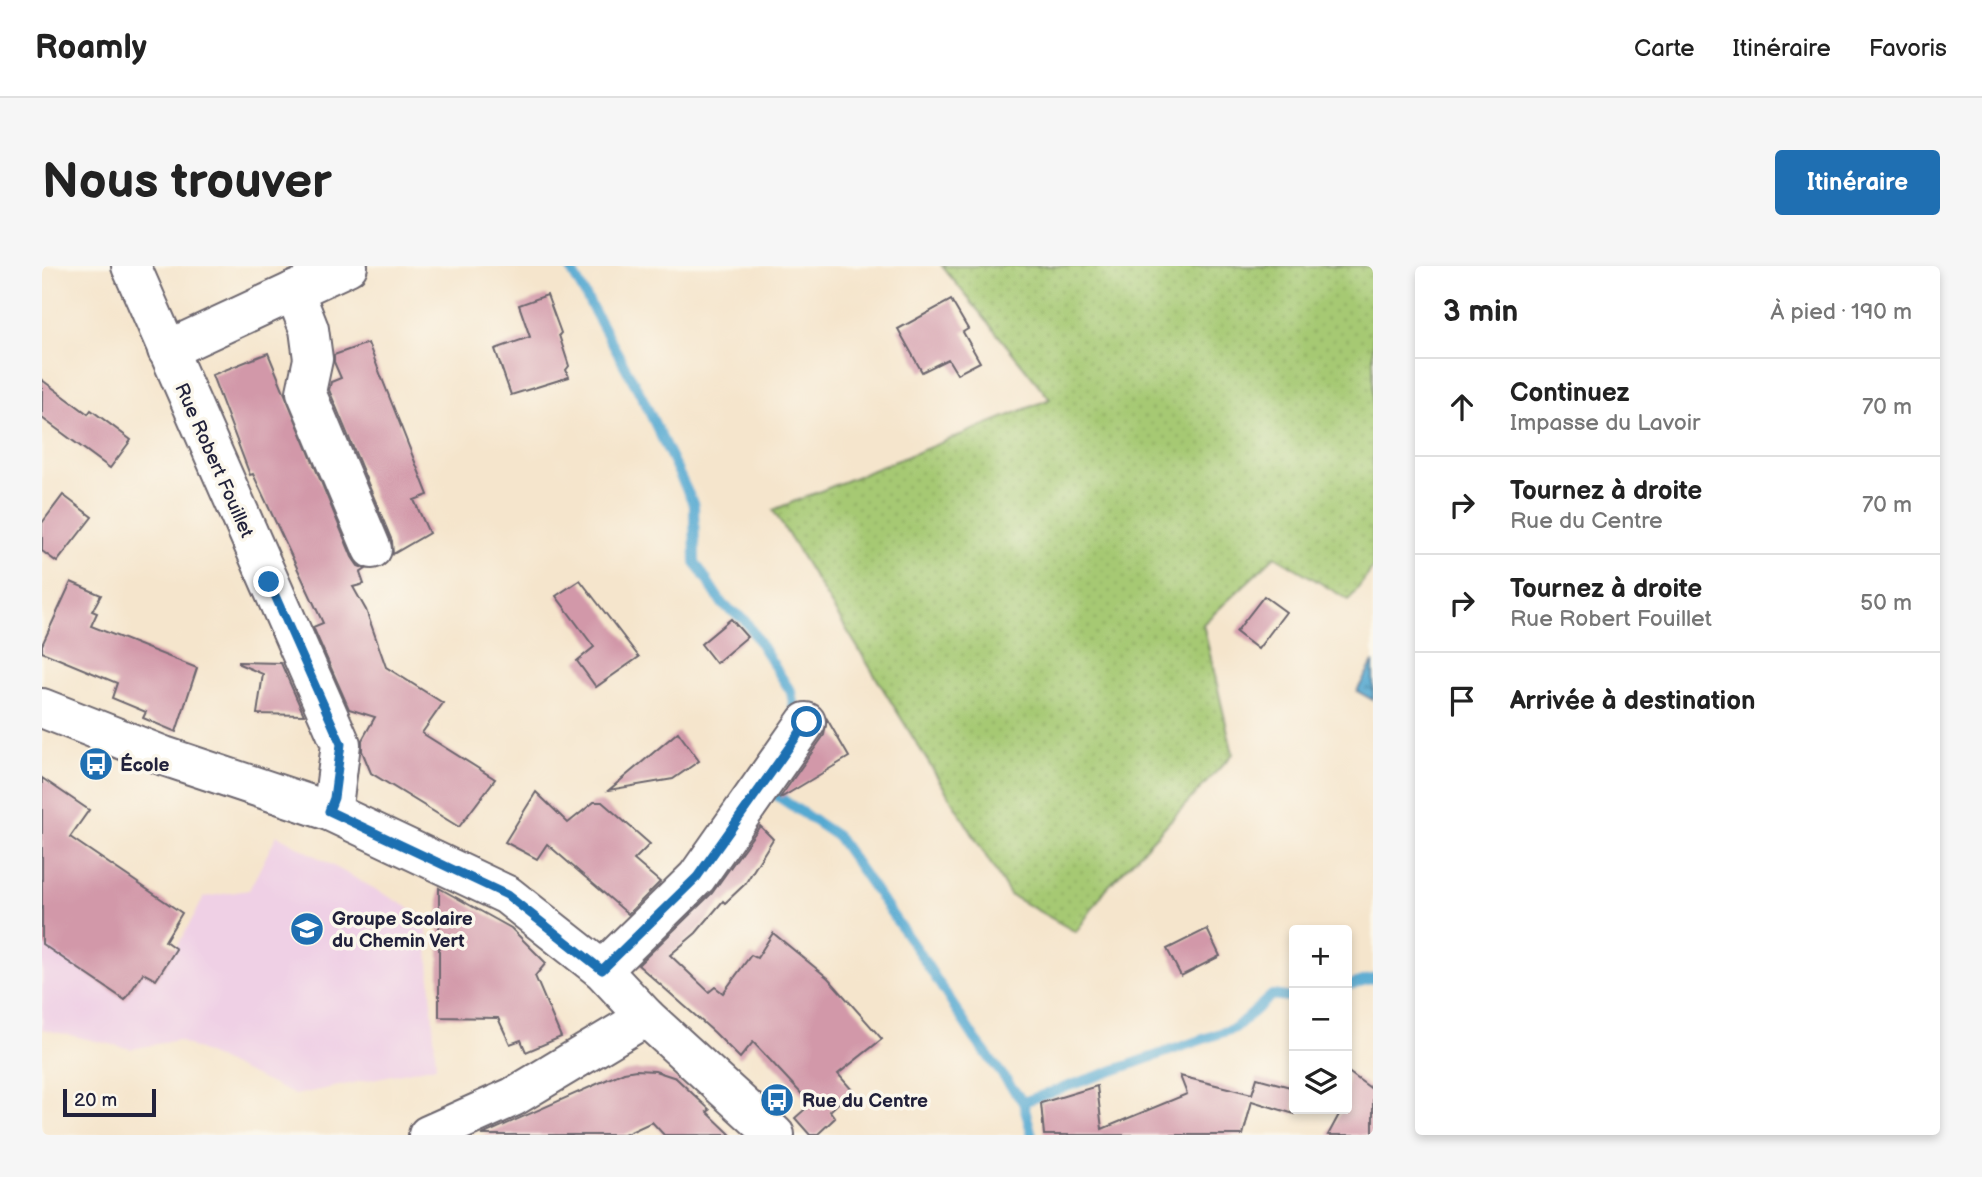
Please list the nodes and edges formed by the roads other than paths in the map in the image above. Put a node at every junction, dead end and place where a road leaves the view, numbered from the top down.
1 (131, 266) edge
2 (348, 266) edge
3 (294, 291) junction
4 (167, 350) junction
5 (372, 549) dead end
6 (42, 708) edge
7 (807, 722) dead end
8 (329, 811) junction
9 (602, 970) junction
10 (646, 1017) junction
11 (428, 1135) edge
12 (775, 1135) edge

1 - 4 street, Rue Robert Fouillet
2 - 3 street
3 - 4 street
3 - 5 street
4 - 8 street, Rue Robert Fouillet
6 - 8 street
7 - 9 street
8 - 9 street
9 - 10 street
10 - 11 street
10 - 12 street

